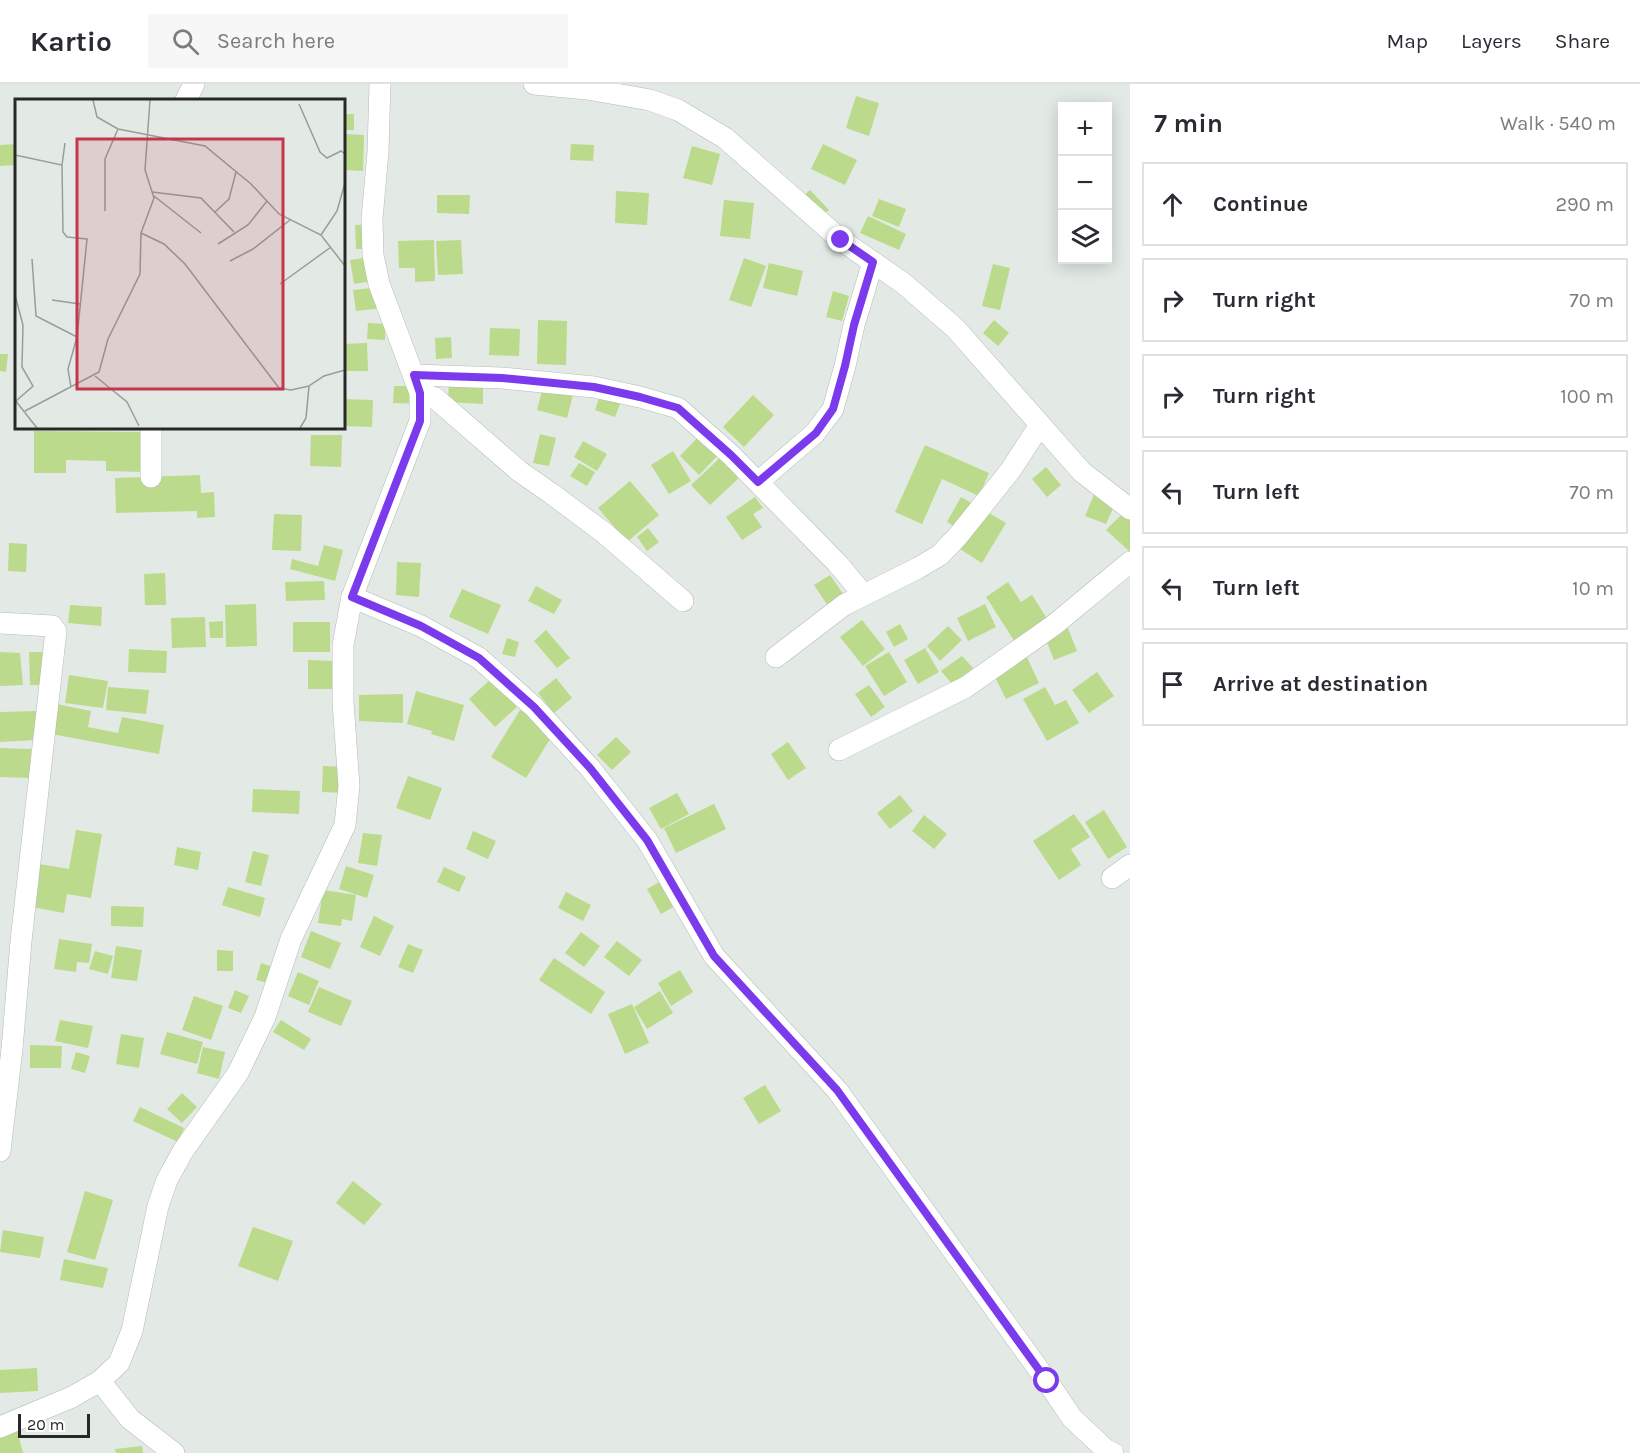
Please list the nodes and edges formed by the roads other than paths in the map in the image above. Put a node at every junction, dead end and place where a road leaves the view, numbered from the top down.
1 (194, 84) edge
2 (380, 84) edge
3 (534, 84) edge
4 (186, 99) edge
5 (873, 262) junction
6 (417, 384) junction
7 (1040, 425) junction
8 (151, 429) edge
9 (151, 477) dead end
10 (758, 482) junction
11 (1130, 509) edge
12 (1130, 562) edge
13 (863, 594) junction
14 (352, 597) junction
15 (683, 601) dead end
16 (0, 623) edge
17 (776, 657) dead end
18 (839, 750) dead end
19 (1130, 865) edge
20 (1112, 878) dead end
21 (8, 986) edge
22 (0, 1150) edge
23 (100, 1382) junction
24 (0, 1426) edge
25 (174, 1453) edge
26 (1113, 1453) edge

1 - 4 street
2 - 6 street
3 - 5 street
5 - 7 street
5 - 10 street
6 - 10 street
6 - 14 street
6 - 15 street
7 - 11 street
7 - 13 street
8 - 9 street
10 - 13 street
12 - 18 street
13 - 17 street
14 - 23 street
14 - 26 street
16 - 21 street
19 - 20 street
21 - 22 street
23 - 24 street
23 - 25 street

